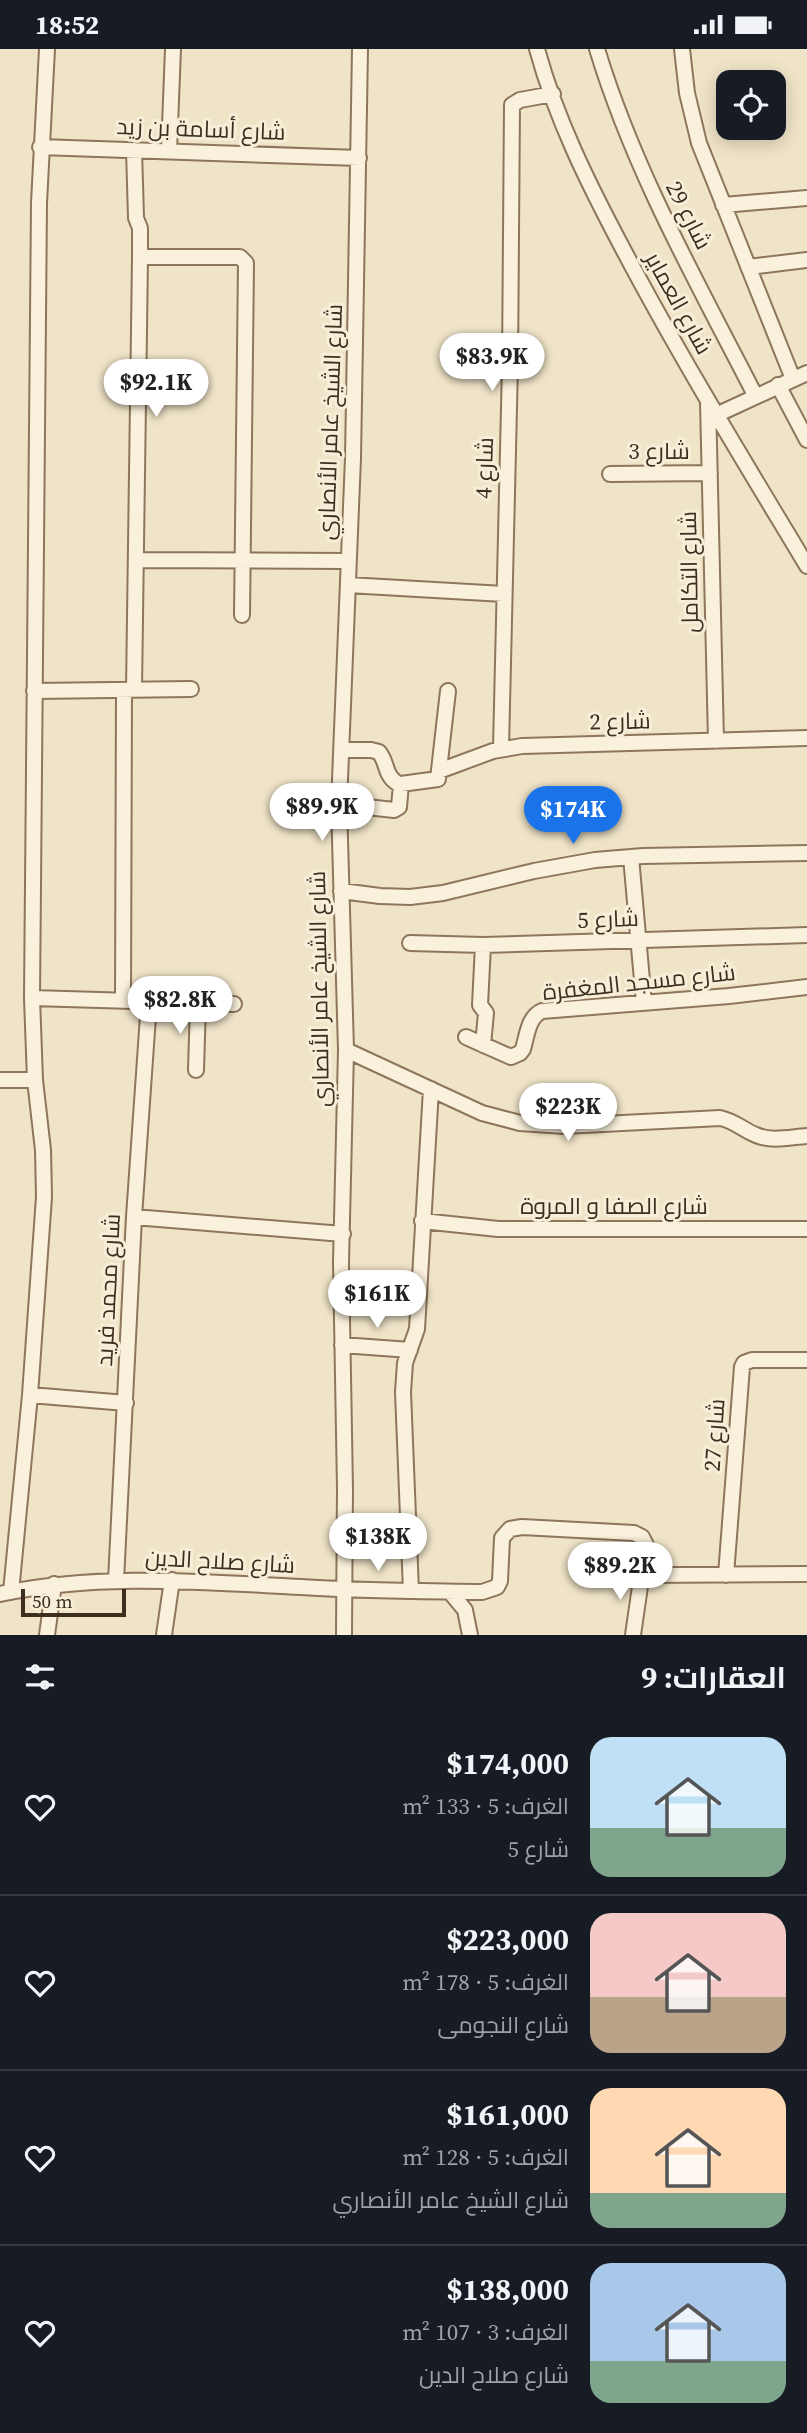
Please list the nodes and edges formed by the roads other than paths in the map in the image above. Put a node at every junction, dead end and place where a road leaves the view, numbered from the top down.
1 (47, 49) edge
2 (173, 49) edge
3 (360, 49) edge
4 (537, 49) edge
5 (597, 49) edge
6 (682, 49) edge
7 (553, 94) junction
8 (40, 147) junction
9 (134, 150) junction
10 (169, 151) junction
11 (359, 158) junction
12 (807, 198) edge
13 (723, 205) junction
14 (140, 257) junction
15 (807, 260) edge
16 (748, 267) junction
17 (807, 373) edge
18 (793, 379) junction
19 (778, 385) junction
20 (755, 395) junction
21 (708, 401) junction
22 (716, 415) junction
23 (807, 440) edge
24 (610, 474) dead end
25 (709, 474) junction
26 (136, 561) junction
27 (243, 561) junction
28 (349, 561) junction
29 (807, 566) edge
30 (348, 585) junction
31 (504, 594) junction
32 (242, 615) dead end
33 (191, 689) dead end
34 (129, 690) junction
35 (34, 691) junction
36 (448, 691) dead end
37 (807, 738) edge
38 (716, 741) junction
39 (501, 748) junction
40 (342, 750) junction
41 (439, 771) junction
42 (400, 785) junction
43 (339, 804) junction
44 (807, 853) edge
45 (631, 857) junction
46 (341, 891) junction
47 (807, 935) edge
48 (639, 940) junction
49 (410, 943) dead end
50 (483, 945) junction
51 (807, 986) edge
52 (32, 998) junction
53 (123, 1001) junction
54 (149, 1002) junction
55 (198, 1003) junction
56 (644, 1003) junction
57 (234, 1004) dead end
58 (466, 1037) dead end
59 (484, 1045) junction
60 (346, 1050) junction
61 (196, 1070) dead end
62 (0, 1080) edge
63 (35, 1080) junction
64 (431, 1089) junction
65 (807, 1136) edge
66 (134, 1217) junction
67 (422, 1221) junction
68 (807, 1229) edge
69 (343, 1234) junction
70 (342, 1345) junction
71 (410, 1350) junction
72 (807, 1360) edge
73 (30, 1395) junction
74 (126, 1403) junction
75 (642, 1574) junction
76 (807, 1574) edge
77 (726, 1575) junction
78 (172, 1580) junction
79 (116, 1581) junction
80 (54, 1584) junction
81 (343, 1590) junction
82 (411, 1591) junction
83 (450, 1592) junction
84 (6, 1593) edge
85 (47, 1635) edge
86 (164, 1635) edge
87 (344, 1635) edge
88 (470, 1635) edge
89 (633, 1635) edge

1 - 8 street
2 - 10 street
3 - 11 street, شارع الشيخ عامر الأنصاري
4 - 7 street, شارع العماير
5 - 20 street, شارع 29
6 - 13 street
7 - 21 street, شارع العماير
7 - 31 street, شارع 4
8 - 9 street, شارع أسامة بن زيد
8 - 35 street
9 - 10 street, شارع أسامة بن زيد
9 - 14 street
10 - 11 street, شارع أسامة بن زيد
11 - 28 street, شارع الشيخ عامر الأنصاري
12 - 13 street
13 - 16 street
14 - 26 street
14 - 27 street
15 - 16 street
16 - 18 street
17 - 18 street
18 - 19 street
19 - 20 street
19 - 23 street
20 - 22 street
21 - 22 street, شارع العماير
21 - 25 street, شارع التكامل
22 - 29 street, شارع العماير
24 - 25 street, شارع 3
25 - 38 street, شارع التكامل
26 - 27 street
26 - 34 street
27 - 28 street
27 - 32 street
28 - 30 street, شارع الشيخ عامر الأنصاري
30 - 31 street
30 - 40 street, شارع الشيخ عامر الأنصاري
31 - 39 street, شارع 4
33 - 34 street
34 - 35 street
34 - 53 street
35 - 52 street
36 - 41 street
37 - 38 street, شارع 2
38 - 39 street, شارع 2
39 - 41 street, شارع 2
40 - 42 street
40 - 43 street, شارع الشيخ عامر الأنصاري
41 - 42 street, شارع 2
42 - 43 street
43 - 46 street, شارع الشيخ عامر الأنصاري
44 - 45 street
45 - 46 street
45 - 48 street
46 - 60 street, شارع الشيخ عامر الأنصاري
47 - 48 street, شارع 5
48 - 50 street, شارع 5
48 - 56 street
49 - 50 street, شارع 5
50 - 59 street
51 - 56 street, شارع مسجد المغفرة
52 - 53 street
52 - 63 street
53 - 54 street
54 - 55 street
54 - 66 street, شارع محمد فريد
55 - 57 street
55 - 61 street
56 - 59 street, شارع مسجد المغفرة
58 - 59 street, شارع مسجد المغفرة
60 - 64 street
60 - 69 street, شارع الشيخ عامر الأنصاري
62 - 63 street
63 - 73 street
64 - 65 street
64 - 67 street
66 - 69 street
66 - 74 street, شارع محمد فريد
67 - 68 street, شارع الصفا و المروة
67 - 71 street
69 - 70 street, شارع الشيخ عامر الأنصاري
70 - 71 street
70 - 81 street, شارع الشيخ عامر الأنصاري
71 - 82 street
72 - 77 street, شارع 27
73 - 74 street
73 - 84 street
74 - 79 street, شارع محمد فريد
75 - 77 street
75 - 83 street, شارع صلاح الدين
75 - 89 street
76 - 77 street
78 - 79 street, شارع صلاح الدين
78 - 81 street, شارع صلاح الدين
78 - 86 street
79 - 80 street, شارع صلاح الدين
80 - 84 street, شارع صلاح الدين
80 - 85 street
81 - 82 street, شارع صلاح الدين
81 - 87 street, شارع الشيخ عامر الأنصاري
82 - 83 street, شارع صلاح الدين
83 - 88 street

